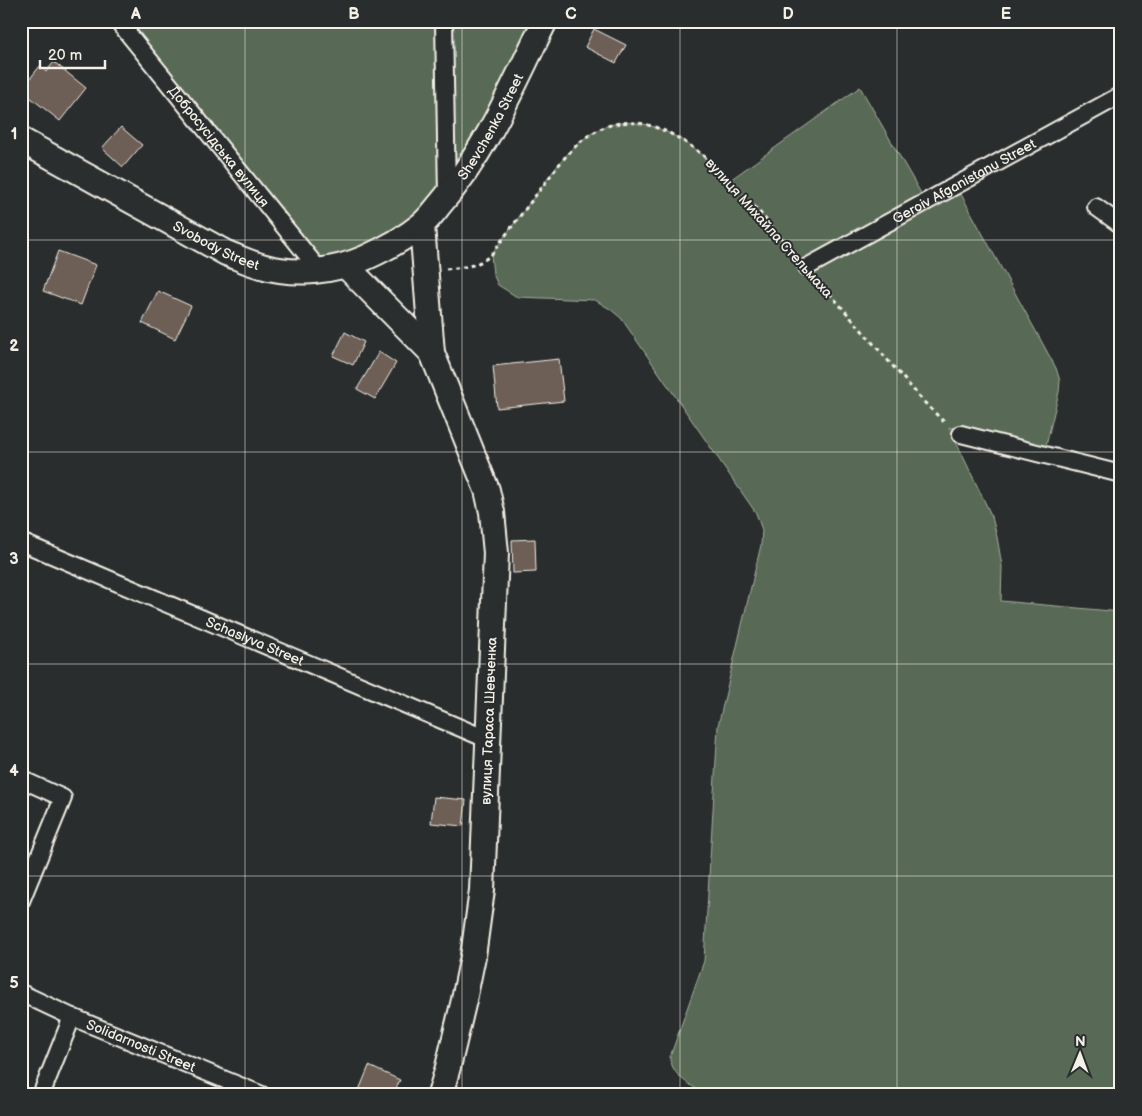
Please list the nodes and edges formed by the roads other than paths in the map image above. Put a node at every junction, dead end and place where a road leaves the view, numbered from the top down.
1 (118, 21) edge
2 (444, 21) edge
3 (544, 21) edge
4 (1121, 95) edge
5 (21, 140) edge
6 (448, 196) junction
7 (1096, 207) dead end
8 (422, 224) junction
9 (1121, 225) edge
10 (346, 266) junction
11 (807, 268) road end
12 (320, 271) junction
13 (432, 353) junction
14 (961, 434) road end
15 (1121, 474) edge
16 (21, 542) edge
17 (489, 740) junction
18 (21, 779) edge
19 (21, 902) edge
20 (21, 993) edge
21 (72, 1016) junction
22 (41, 1095) edge
23 (262, 1095) edge
24 (440, 1095) edge

1 - 12 street, Добросусідська вулиця
2 - 6 street
3 - 6 street, Shevchenka Street
4 - 11 street, Geroiv Afganistanu Street
5 - 12 street, Svobody Street
6 - 8 street, Shevchenka Street
7 - 9 street
8 - 10 street, Svobody Street
8 - 13 street, вулиця Тараса Шевченка
10 - 12 street, Svobody Street
10 - 13 street, вулиця Тараса Шевченка
13 - 17 street, вулиця Тараса Шевченка
14 - 15 street
16 - 17 street, Schaslyva Street
17 - 24 street, вулиця Тараса Шевченка
18 - 19 street
20 - 21 street, Solidarnosti Street
21 - 22 street
21 - 23 street, Solidarnosti Street

